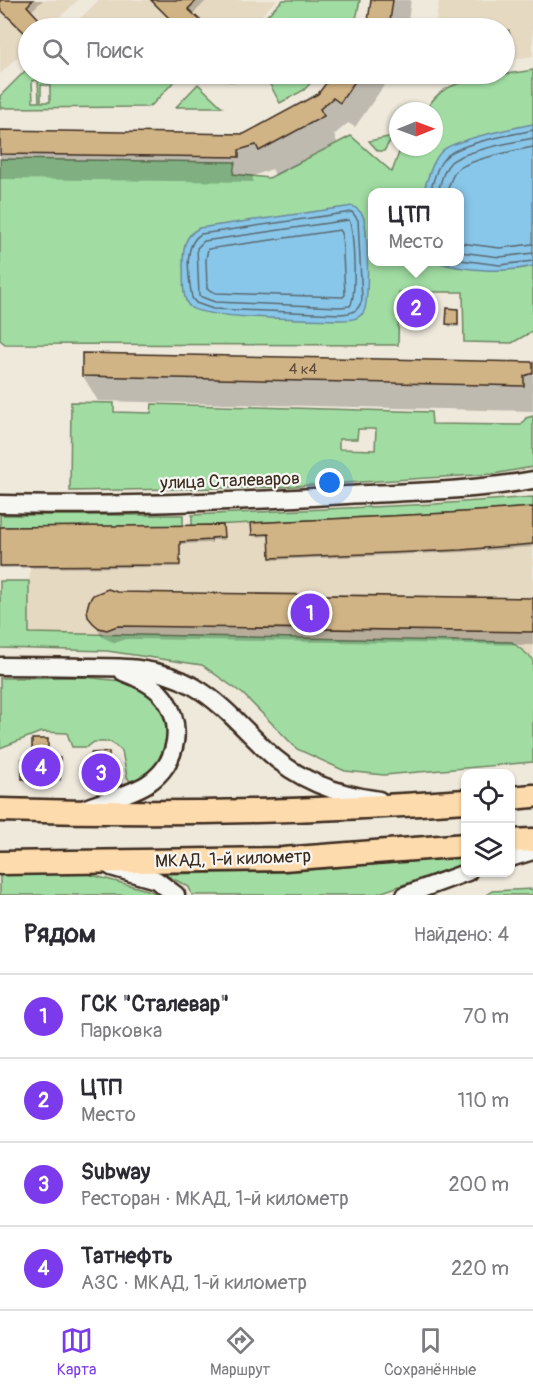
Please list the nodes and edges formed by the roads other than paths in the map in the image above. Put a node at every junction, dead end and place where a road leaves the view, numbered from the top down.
1 (533, 480) edge
2 (0, 504) edge
3 (0, 666) edge
4 (92, 667) junction
5 (533, 796) edge
6 (515, 798) edge
7 (457, 802) edge
8 (0, 810) edge
9 (75, 812) junction
10 (533, 840) edge
11 (515, 841) edge
12 (461, 845) edge
13 (533, 851) edge
14 (515, 856) edge
15 (90, 862) junction
16 (0, 863) edge
17 (461, 875) edge
18 (176, 895) edge
19 (405, 895) edge

1 - 2 main road, улица Сталеваров
3 - 4 main road
4 - 7 main road
4 - 9 main road
5 - 6 highway
7 - 9 highway
8 - 9 highway
10 - 11 highway
12 - 15 highway, МКАД, 1-й километр
13 - 14 main road
15 - 16 highway, МКАД, 1-й километр
15 - 18 main road
17 - 19 main road

